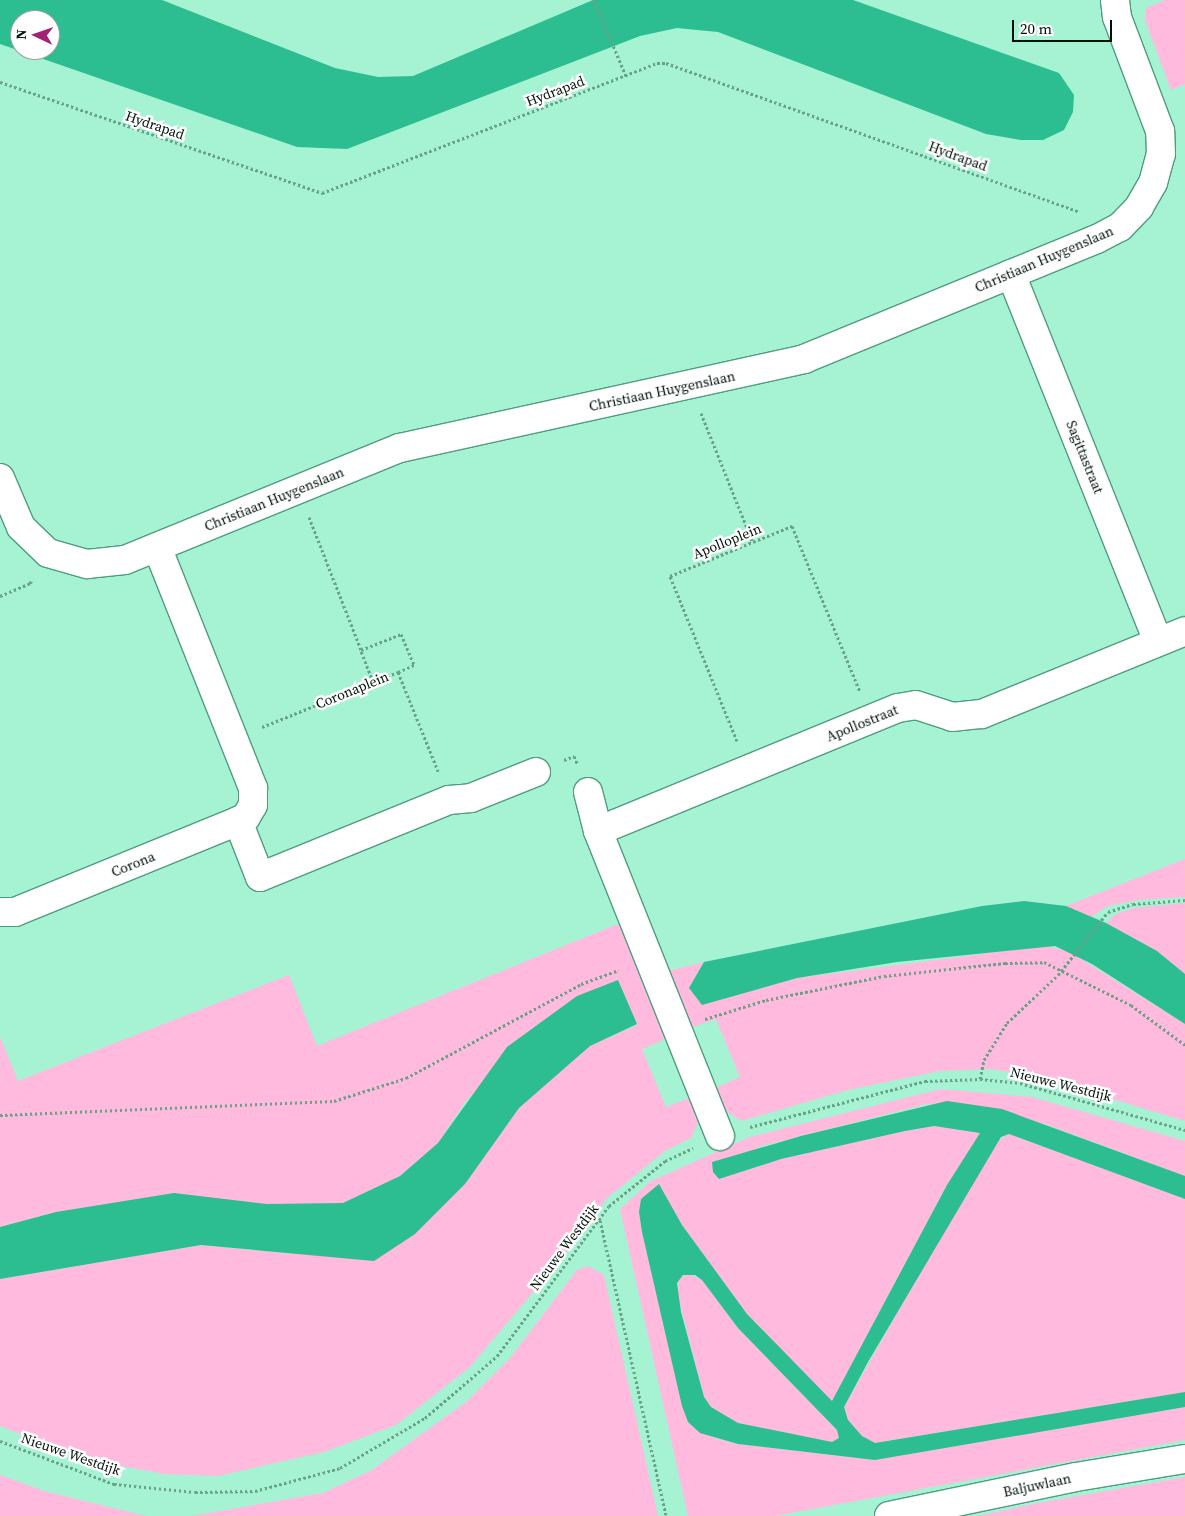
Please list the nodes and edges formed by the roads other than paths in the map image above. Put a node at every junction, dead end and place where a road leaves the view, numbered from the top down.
1 (1116, 9) edge
2 (1011, 274) junction
3 (0, 478) edge
4 (157, 547) junction
5 (1185, 631) edge
6 (1158, 641) junction
7 (536, 772) dead end
8 (588, 792) dead end
9 (238, 821) junction
10 (598, 831) junction
11 (0, 912) edge
12 (720, 1136) road end
13 (1185, 1459) edge
14 (889, 1516) edge

1 - 2 street, Christiaan Huygenslaan
2 - 4 street, Christiaan Huygenslaan
2 - 6 street, Sagittastraat
3 - 4 street, Christiaan Huygenslaan
4 - 9 street, Corona
5 - 6 street, Apollostraat
6 - 10 street, Apollostraat
7 - 9 street
8 - 10 street
9 - 11 street, Corona
10 - 12 street
13 - 14 street, Baljuwlaan

